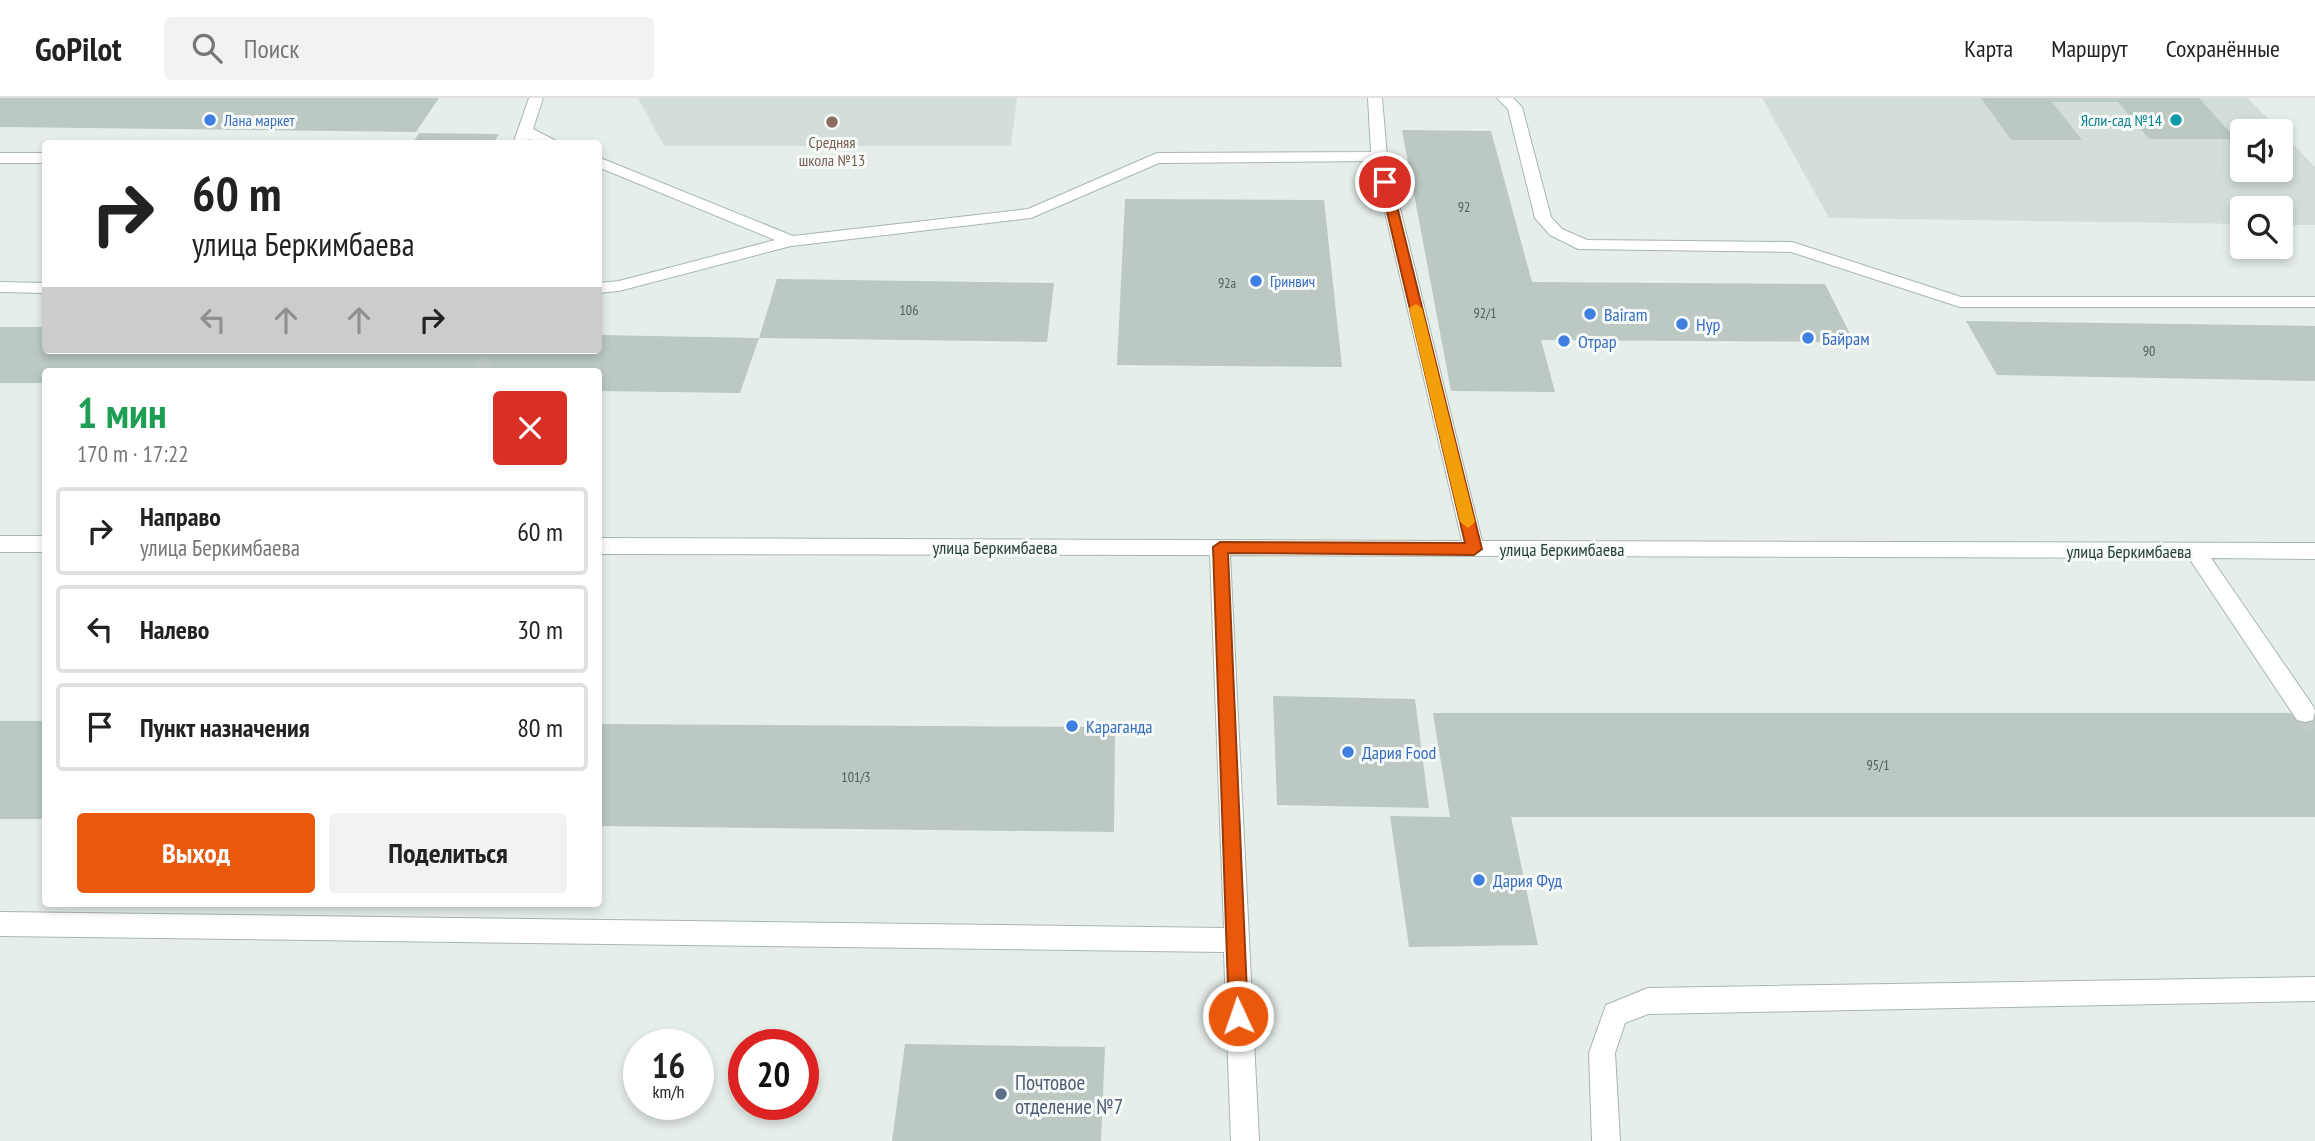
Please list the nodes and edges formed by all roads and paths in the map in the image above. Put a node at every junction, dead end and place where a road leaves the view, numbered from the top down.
1 (536, 98) edge
2 (1375, 98) edge
3 (1504, 98) edge
4 (522, 137) edge
5 (1379, 156) junction
6 (0, 158) edge
7 (42, 158) edge
8 (602, 163) edge
9 (791, 241) junction
10 (0, 287) edge
11 (42, 288) edge
12 (602, 288) edge
13 (2315, 302) edge
14 (0, 544) edge
15 (42, 544) edge
16 (602, 546) edge
17 (1220, 547) junction
18 (1474, 549) junction
19 (2194, 551) junction
20 (2315, 551) edge
21 (2305, 713) tunnel mouth
22 (0, 924) edge
23 (1235, 940) junction
24 (2315, 989) edge
25 (1245, 1141) edge
26 (1606, 1141) edge

1 - 4 street
2 - 5 street
3 - 13 street
5 - 9 street
5 - 18 street
6 - 7 street
8 - 9 street
9 - 12 street
10 - 11 street
14 - 15 street
16 - 17 street, улица Беркимбаева
17 - 18 street, улица Беркимбаева
17 - 23 street
18 - 19 street, улица Беркимбаева
19 - 20 street, улица Беркимбаева
19 - 21 street
22 - 23 street
23 - 25 street
24 - 26 street

